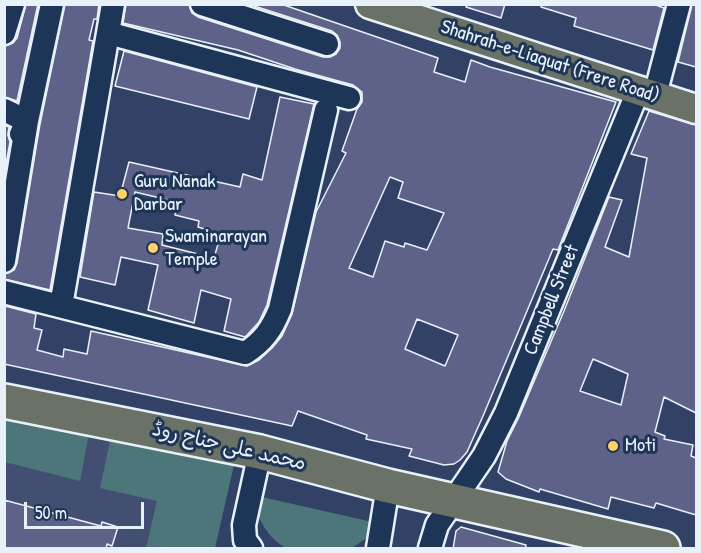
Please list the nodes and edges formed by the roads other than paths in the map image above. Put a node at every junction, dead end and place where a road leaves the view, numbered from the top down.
1 (52, 4) edge
2 (113, 4) edge
3 (202, 4) edge
4 (370, 4) edge
5 (679, 4) edge
6 (108, 33) junction
7 (327, 44) dead end
8 (647, 93) junction
9 (349, 98) dead end
10 (696, 109) edge
11 (4, 110) edge
12 (326, 110) dead end
13 (27, 121) junction
14 (4, 165) edge
15 (4, 261) edge
16 (4, 292) edge
17 (61, 306) junction
18 (4, 401) edge
19 (260, 452) junction
20 (388, 486) junction
21 (452, 501) junction
22 (251, 549) edge
23 (378, 549) edge
24 (430, 549) edge
25 (663, 549) edge

1 - 13 street
2 - 6 street
3 - 7 street
4 - 8 main road, Shahrah-e-Liaquat (Frere Road)
5 - 8 street, Campbell Street
6 - 9 street
6 - 17 street
8 - 10 main road, Shahrah-e-Liaquat (Frere Road)
8 - 21 street, Campbell Street
11 - 13 street
12 - 17 street
13 - 14 street
13 - 15 street
16 - 17 street
18 - 19 highway, محمد علی جناح روڈ
19 - 20 highway, محمد علی جناح روڈ
19 - 22 street
20 - 21 highway, محمد علی جناح روڈ
20 - 23 street
21 - 24 street, Campbell Street
21 - 25 highway, محمد علی جناح روڈ

